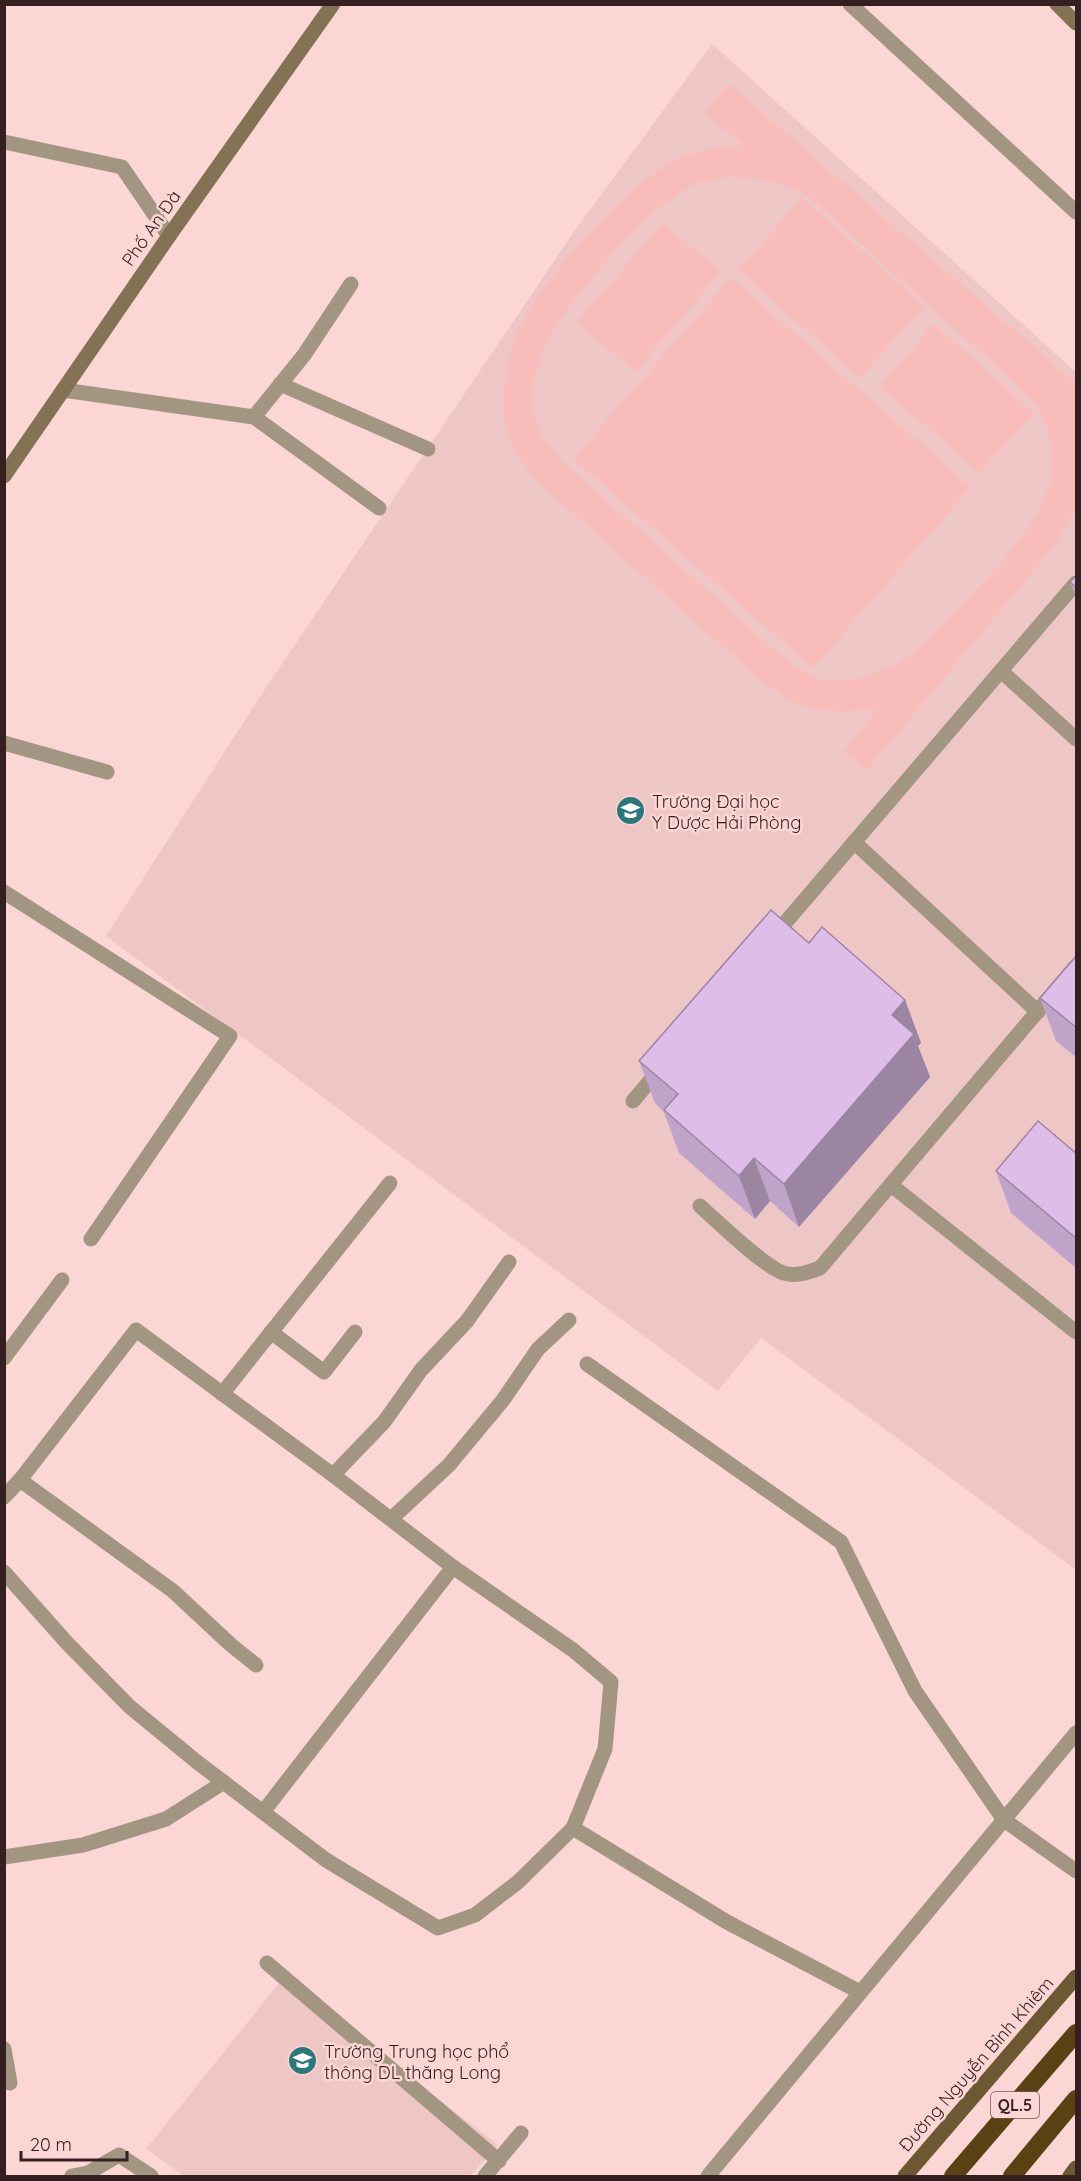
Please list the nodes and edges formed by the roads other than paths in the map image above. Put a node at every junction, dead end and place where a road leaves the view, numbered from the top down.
1 (333, 4) edge
2 (850, 4) edge
3 (1057, 4) edge
4 (1077, 23) edge
5 (4, 142) edge
6 (1077, 212) edge
7 (169, 236) junction
8 (351, 284) dead end
9 (280, 384) junction
10 (63, 390) junction
11 (254, 417) junction
12 (428, 449) dead end
13 (4, 476) edge
14 (379, 508) dead end
15 (1077, 583) edge
16 (1001, 670) junction
17 (1077, 739) edge
18 (4, 744) edge
19 (107, 772) dead end
20 (854, 842) junction
21 (4, 892) edge
22 (762, 949) edge
23 (1077, 966) edge
24 (1038, 1012) junction
25 (671, 1056) edge
26 (633, 1101) dead end
27 (390, 1183) dead end
28 (891, 1185) junction
29 (700, 1206) dead end
30 (91, 1239) dead end
31 (509, 1262) dead end
32 (62, 1280) dead end
33 (569, 1320) dead end
34 (271, 1332) junction
35 (355, 1332) dead end
36 (1077, 1332) edge
37 (4, 1358) edge
38 (588, 1364) dead end
39 (222, 1394) junction
40 (333, 1475) junction
41 (20, 1480) junction
42 (4, 1497) edge
43 (391, 1519) junction
44 (453, 1567) junction
45 (4, 1572) edge
46 (256, 1665) dead end
47 (1077, 1733) edge
48 (224, 1782) junction
49 (263, 1812) junction
50 (1004, 1820) junction
51 (573, 1828) junction
52 (4, 1857) edge
53 (1077, 1871) edge
54 (267, 1963) dead end
55 (1077, 1977) edge
56 (860, 1992) junction
57 (1077, 2033) edge
58 (4, 2049) edge
59 (10, 2083) dead end
60 (1077, 2099) edge
61 (522, 2133) dead end
62 (499, 2161) junction
63 (1077, 2168) edge
64 (72, 2176) edge
65 (152, 2176) edge
66 (485, 2176) edge
67 (708, 2176) edge
68 (905, 2176) edge
69 (952, 2176) edge
70 (1012, 2176) edge
71 (1070, 2176) edge

1 - 7 street, Phố An Đà
2 - 6 street
3 - 4 street
5 - 7 street
7 - 10 street, Phố An Đà
8 - 9 street
9 - 11 street
9 - 12 street
10 - 11 street
10 - 13 street, Phố An Đà
11 - 14 street
15 - 16 street
16 - 17 street
16 - 20 street
18 - 19 street
20 - 22 street
20 - 24 street
21 - 30 street
23 - 24 street
24 - 28 street
25 - 26 street
27 - 34 street
28 - 29 street
28 - 36 street
31 - 40 street
32 - 37 street
33 - 43 street
34 - 35 street
34 - 39 street
38 - 50 street
39 - 40 street
39 - 41 street
40 - 43 street
41 - 42 street
41 - 46 street
43 - 44 street
44 - 49 street
44 - 51 street
45 - 48 street
47 - 50 street
48 - 49 street
48 - 52 street
49 - 51 street
50 - 53 street
50 - 56 street
51 - 56 street
54 - 62 street
55 - 68 main road, Đường Nguyễn Bỉnh Khiêm
56 - 67 street
57 - 69 highway, QL.5
58 - 59 street
60 - 70 highway, QL.5
61 - 62 street
62 - 66 street
63 - 71 main road
64 - 65 street

